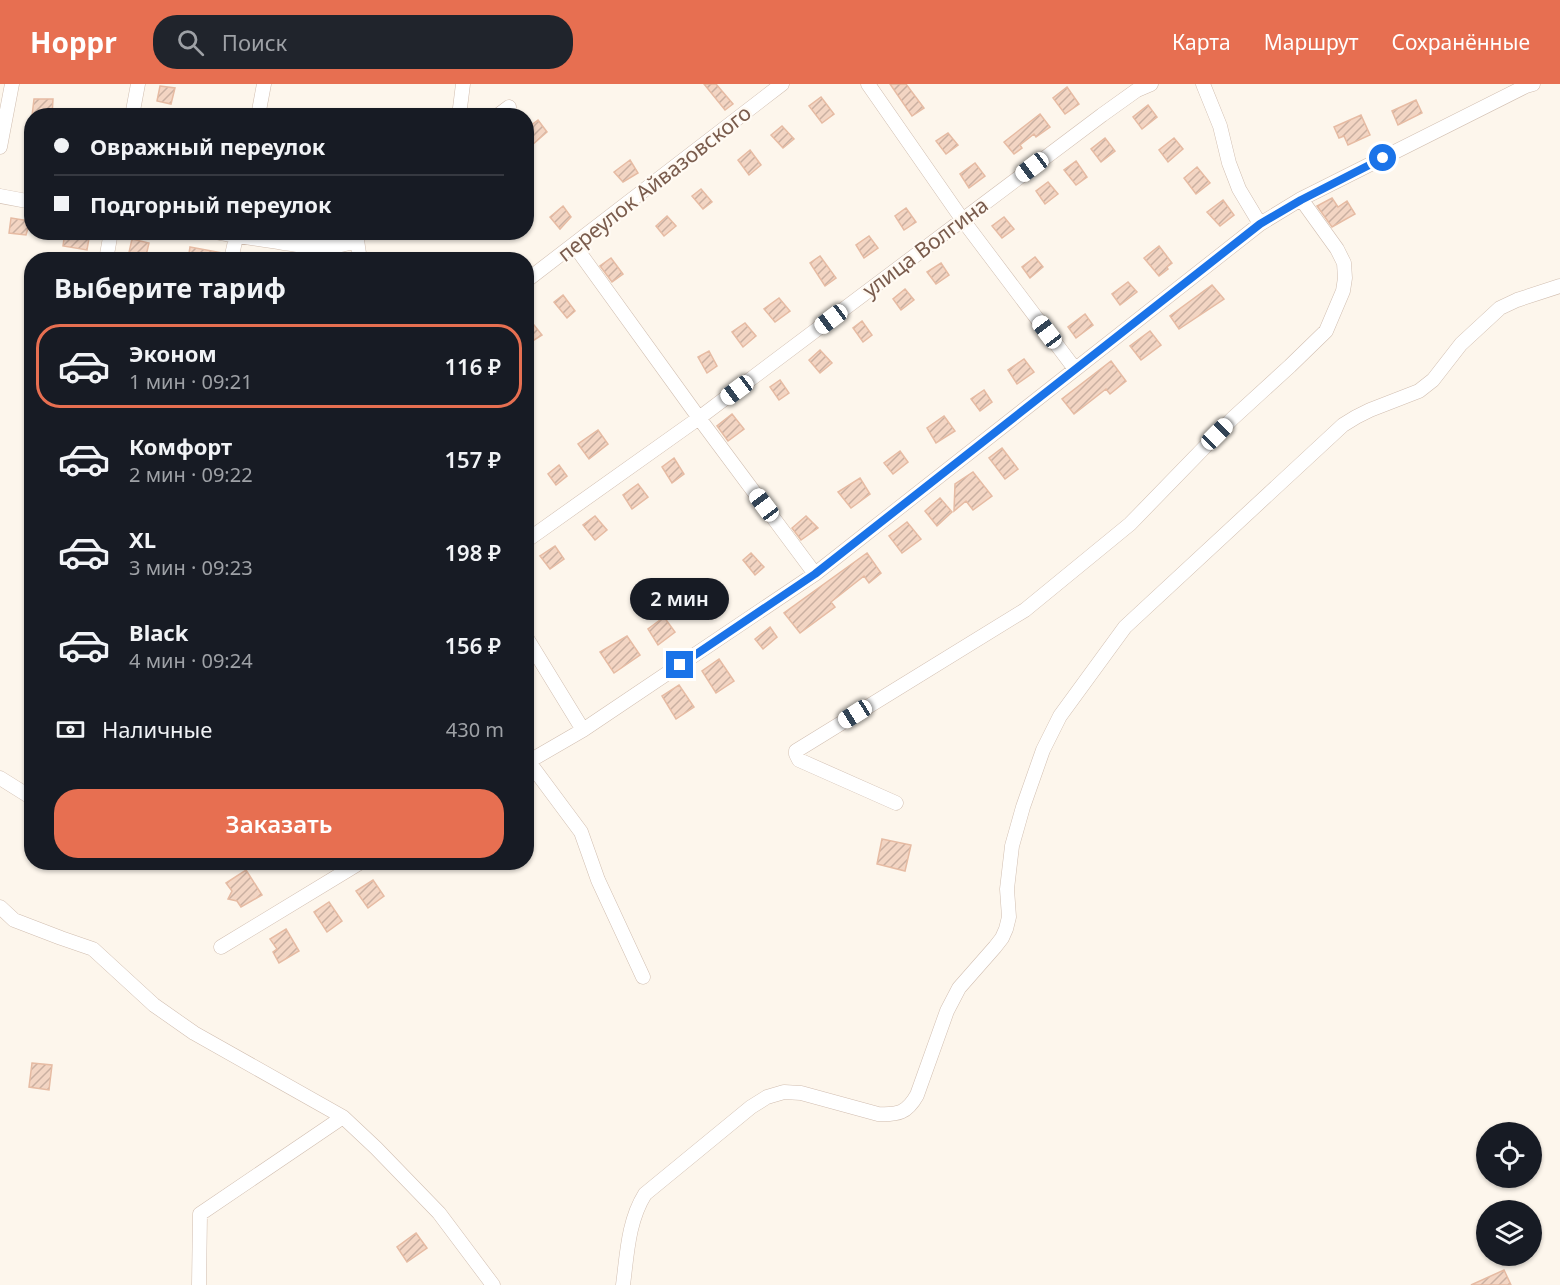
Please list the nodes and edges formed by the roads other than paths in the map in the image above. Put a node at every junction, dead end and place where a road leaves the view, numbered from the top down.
1 (12, 84) edge
2 (138, 84) edge
3 (264, 84) edge
4 (463, 84) edge
5 (782, 84) edge
6 (868, 84) edge
7 (1151, 84) edge
8 (1203, 84) edge
9 (1528, 85) edge
10 (134, 108) edge
11 (260, 108) edge
12 (460, 108) edge
13 (0, 147) edge
14 (0, 196) edge
15 (24, 200) edge
16 (1301, 200) junction
17 (962, 219) junction
18 (1260, 224) junction
19 (272, 240) edge
20 (352, 240) edge
21 (574, 245) junction
22 (534, 274) edge
23 (1560, 286) edge
24 (1075, 369) junction
25 (699, 418) junction
26 (534, 535) edge
27 (815, 574) junction
28 (534, 650) edge
29 (583, 730) junction
30 (534, 759) edge
31 (534, 770) edge
32 (0, 778) edge
33 (24, 793) edge
34 (896, 803) dead end
35 (348, 870) edge
36 (1, 910) edge
37 (221, 946) dead end
38 (643, 977) dead end
39 (343, 1117) junction
40 (199, 1285) edge
41 (493, 1285) edge
42 (623, 1285) edge

1 - 13 street
2 - 10 street
3 - 11 street
4 - 12 street
5 - 21 street, переулок Айвазовского
6 - 17 street
7 - 17 street, улица Волгина
8 - 18 street
9 - 16 street
14 - 15 street
16 - 18 street
16 - 34 street
17 - 24 street
17 - 25 street, улица Волгина
18 - 24 street
19 - 20 street
21 - 22 street, переулок Айвазовского
21 - 25 street
23 - 42 street
24 - 27 street
25 - 26 street, улица Волгина
25 - 27 street
27 - 29 street
28 - 29 street
29 - 30 street
31 - 38 street
32 - 33 street
35 - 37 street
36 - 39 street
39 - 40 street
39 - 41 street

